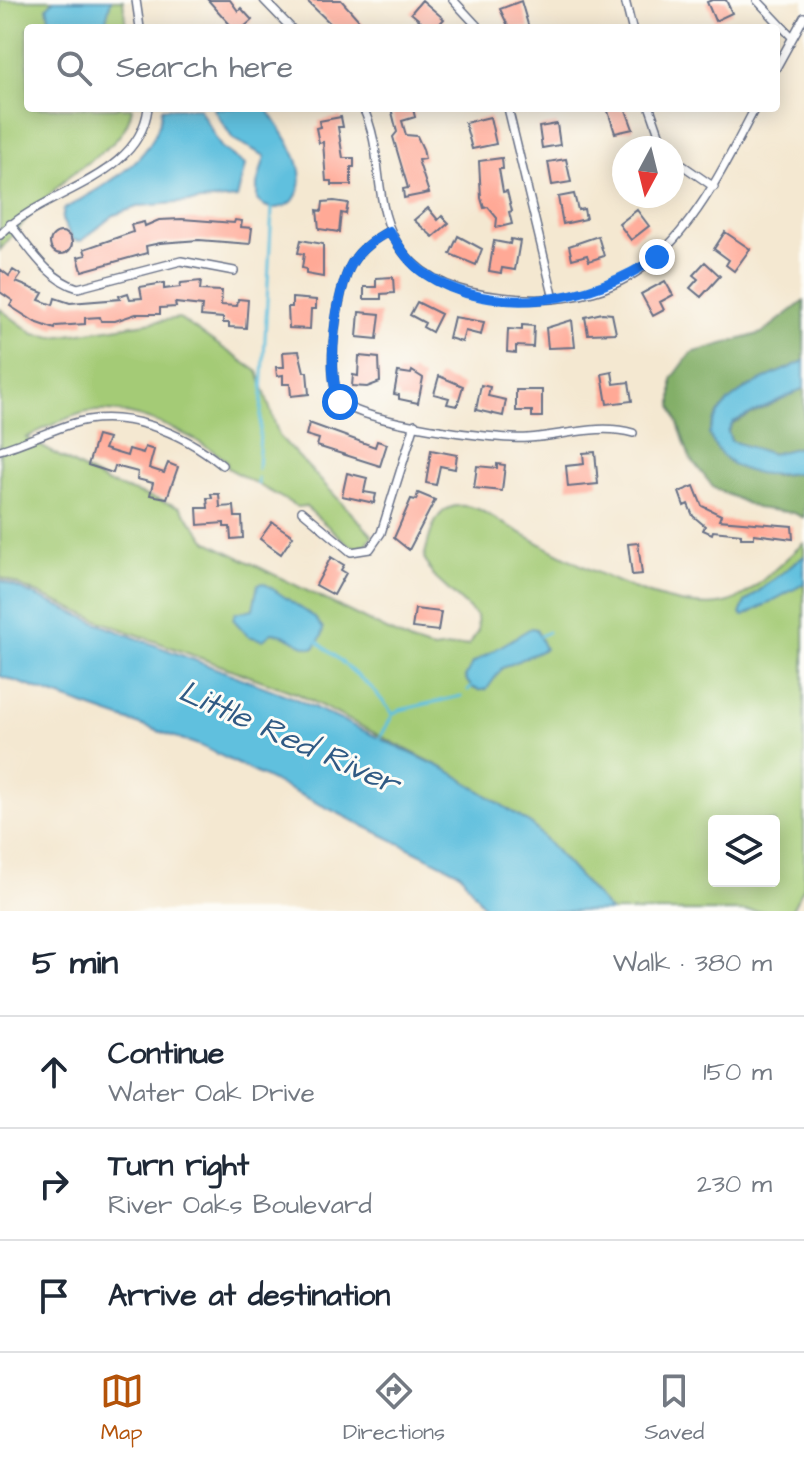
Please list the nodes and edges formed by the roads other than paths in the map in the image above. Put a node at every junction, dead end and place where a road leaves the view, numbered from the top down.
1 (136, 0) edge
2 (264, 0) edge
3 (453, 0) edge
4 (625, 0) edge
5 (757, 0) edge
6 (804, 17) edge
7 (139, 24) edge
8 (287, 24) edge
9 (475, 24) edge
10 (631, 24) edge
11 (780, 24) edge
12 (780, 24) edge
13 (792, 37) junction
14 (780, 60) edge
15 (148, 112) edge
16 (365, 112) edge
17 (509, 112) edge
18 (651, 112) edge
19 (753, 112) edge
20 (660, 136) edge
21 (684, 166) edge
22 (714, 187) junction
23 (10, 224) junction
24 (389, 231) junction
25 (0, 235) edge
26 (234, 271) dead end
27 (554, 299) junction
28 (415, 424) junction
29 (633, 433) dead end
30 (0, 450) edge
31 (222, 465) dead end
32 (302, 511) dead end

1 - 7 street
2 - 8 street
3 - 9 street
4 - 10 street
5 - 11 street
6 - 13 street
12 - 13 street
13 - 14 street
15 - 23 street
16 - 24 street
17 - 27 street
18 - 20 street
19 - 22 street
21 - 22 street
22 - 27 street
23 - 25 street
23 - 26 street
24 - 27 street
24 - 28 street
28 - 29 street
28 - 32 street
30 - 31 street

